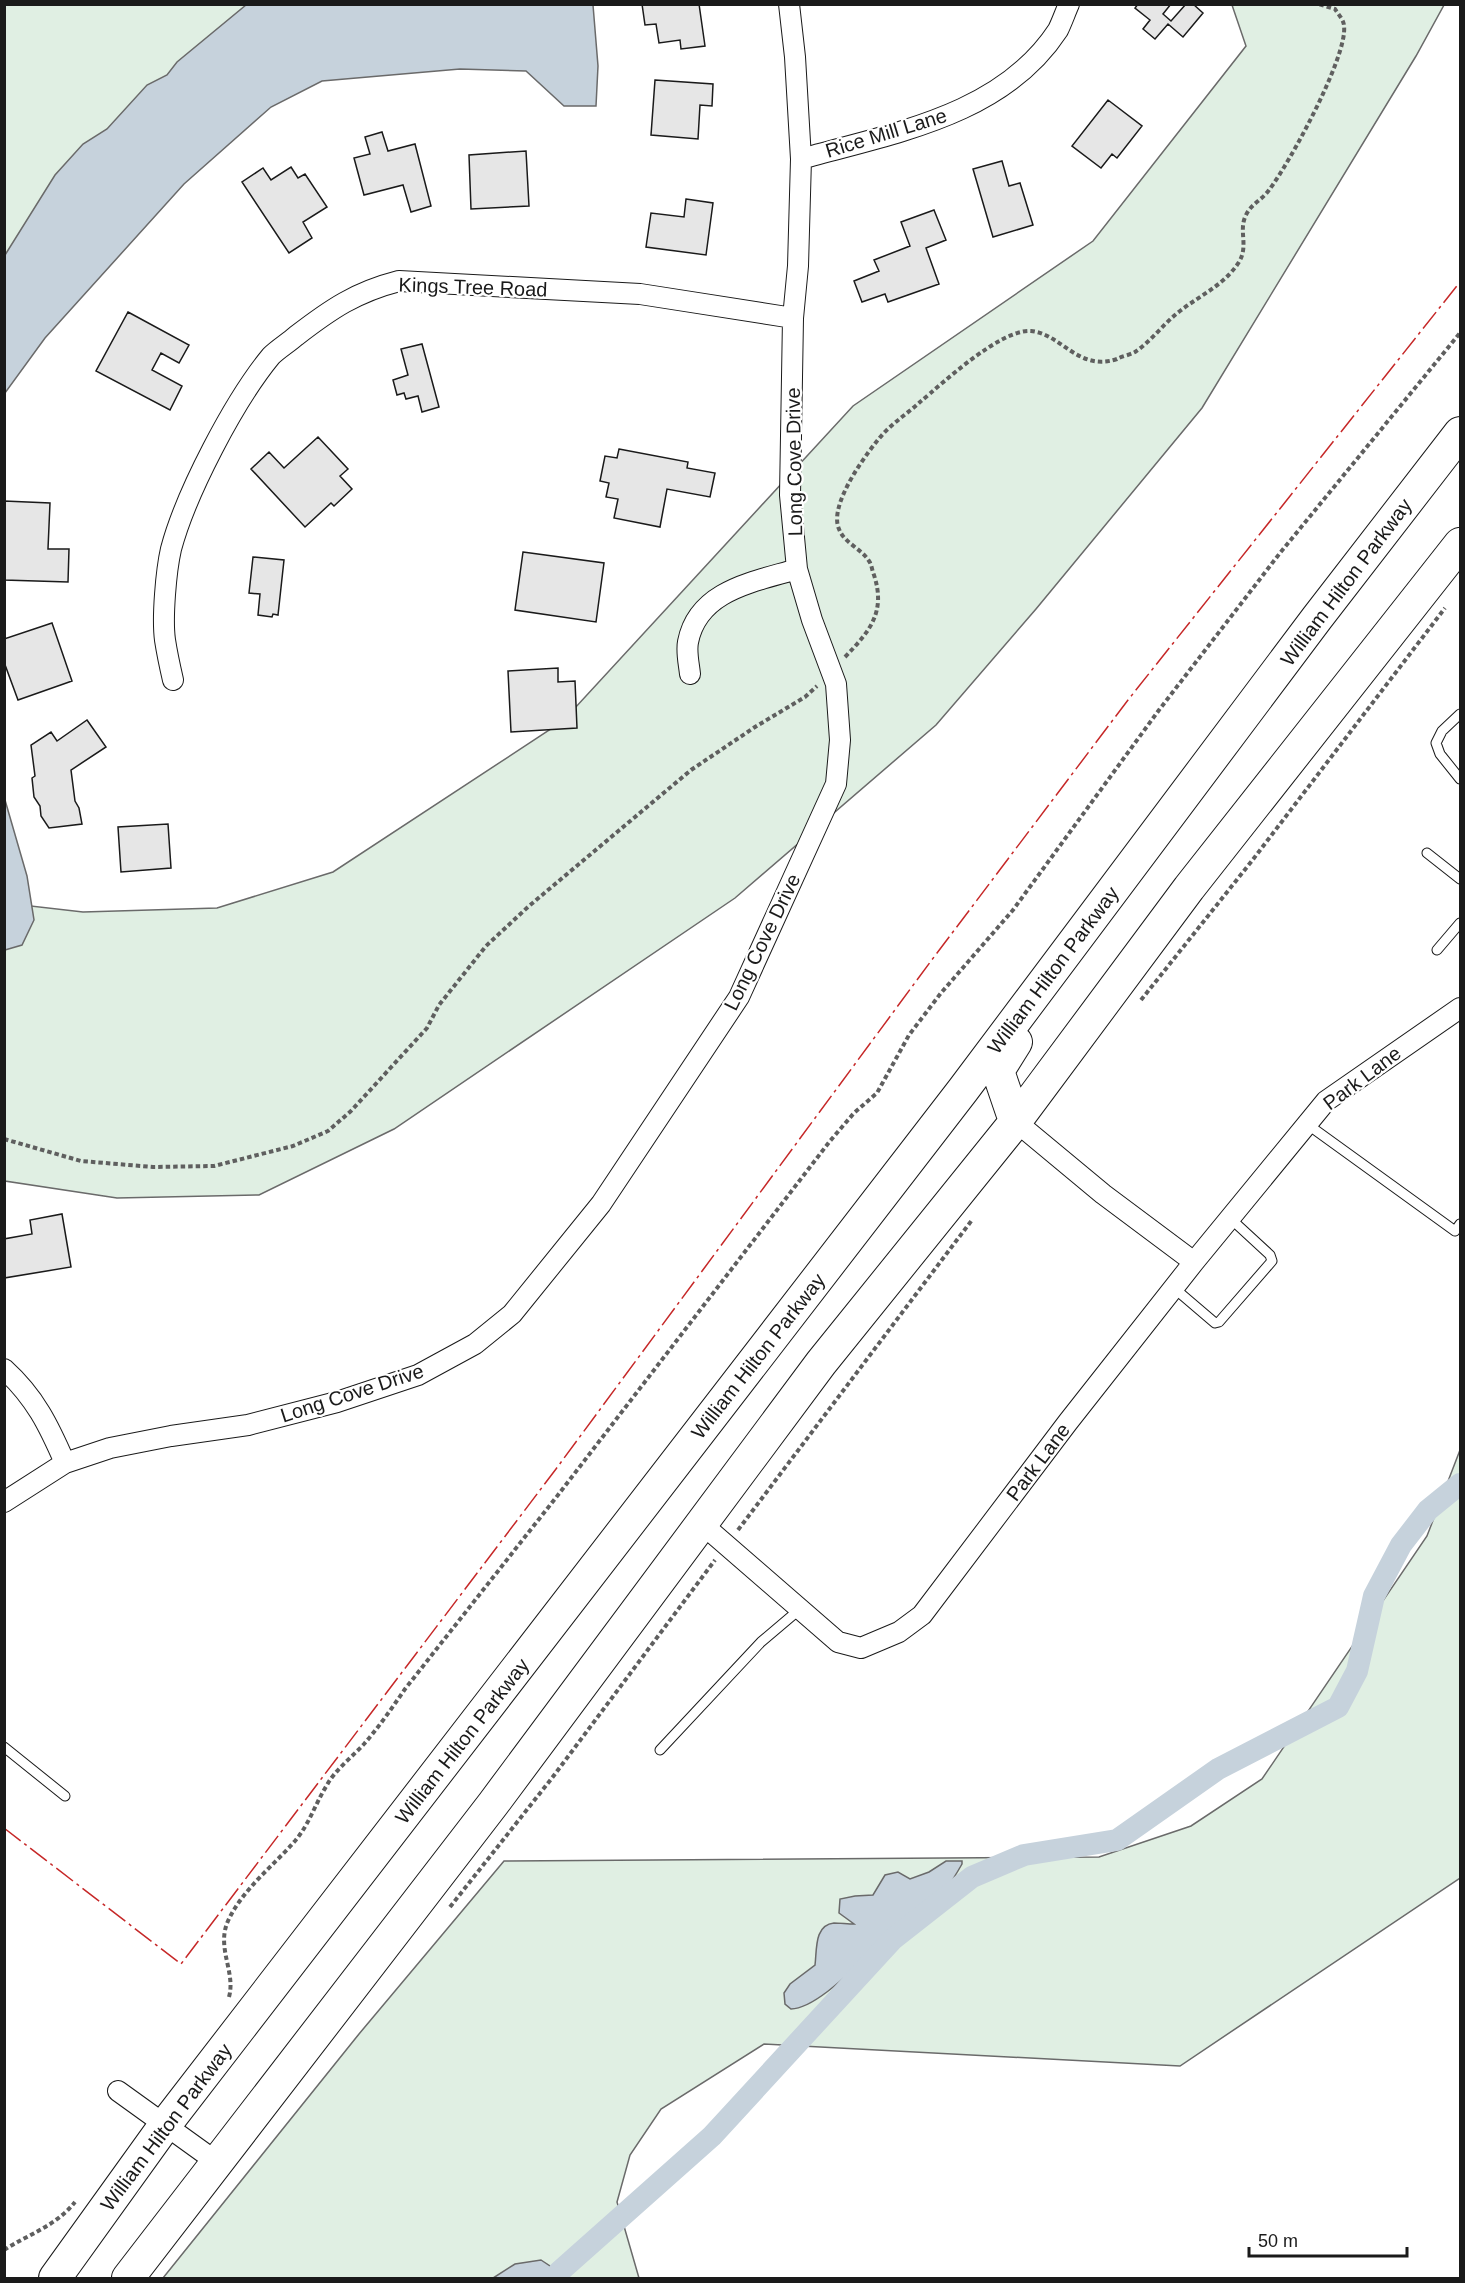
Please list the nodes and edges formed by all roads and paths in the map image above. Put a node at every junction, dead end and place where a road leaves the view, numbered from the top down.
1 (789, 4) edge
2 (1069, 4) edge
3 (1318, 4) edge
4 (801, 159) junction
5 (793, 318) junction
6 (1461, 333) edge
7 (1457, 446) edge
8 (1461, 544) edge
9 (798, 569) junction
10 (1447, 606) dead end
11 (832, 672) junction
12 (690, 674) dead end
13 (173, 680) dead end
14 (1461, 714) edge
15 (1461, 779) edge
16 (1427, 853) dead end
17 (1461, 879) edge
18 (1461, 923) edge
19 (1081, 933) junction
20 (1437, 950) dead end
21 (1137, 1005) dead end
22 (1460, 1010) edge
23 (1015, 1121) junction
24 (1307, 1124) junction
25 (4, 1139) edge
26 (977, 1213) dead end
27 (1231, 1219) junction
28 (1459, 1230) edge
29 (1194, 1262) junction
30 (1174, 1288) junction
31 (4, 1369) edge
32 (65, 1463) junction
33 (4, 1502) edge
34 (702, 1524) junction
35 (727, 1545) junction
36 (800, 1609) junction
37 (4, 1746) edge
38 (660, 1750) dead end
39 (552, 1778) dead end
40 (65, 1796) dead end
41 (226, 2004) dead end
42 (118, 2091) dead end
43 (165, 2125) junction
44 (218, 2163) junction
45 (78, 2198) dead end
46 (4, 2250) edge
47 (55, 2278) edge
48 (128, 2278) edge

1 - 4 street, Long Cove Drive
2 - 4 street, Rice Mill Lane
3 - 11 path
4 - 5 street, Long Cove Drive
5 - 9 street, Long Cove Drive
5 - 13 street, Kings Tree Road
6 - 41 path
7 - 19 highway, William Hilton Parkway
8 - 23 highway
9 - 11 street, Long Cove Drive
9 - 12 street
10 - 21 path
11 - 25 path
11 - 32 street, Long Cove Drive
14 - 15 lane
16 - 17 lane
18 - 20 lane
19 - 23 highway
19 - 43 highway, William Hilton Parkway
22 - 24 street, Park Lane
23 - 29 street
23 - 34 highway
24 - 27 street, Park Lane
24 - 28 lane
26 - 35 path
27 - 29 street, Park Lane
27 - 30 lane
29 - 30 street, Park Lane
30 - 36 street, Park Lane
31 - 32 street
32 - 33 street, Long Cove Drive
34 - 35 street, Park Lane
34 - 44 highway
35 - 36 street, Park Lane
35 - 39 path
36 - 38 lane
37 - 40 lane
42 - 43 street
43 - 44 street
43 - 47 highway, William Hilton Parkway
44 - 48 highway
45 - 46 path

